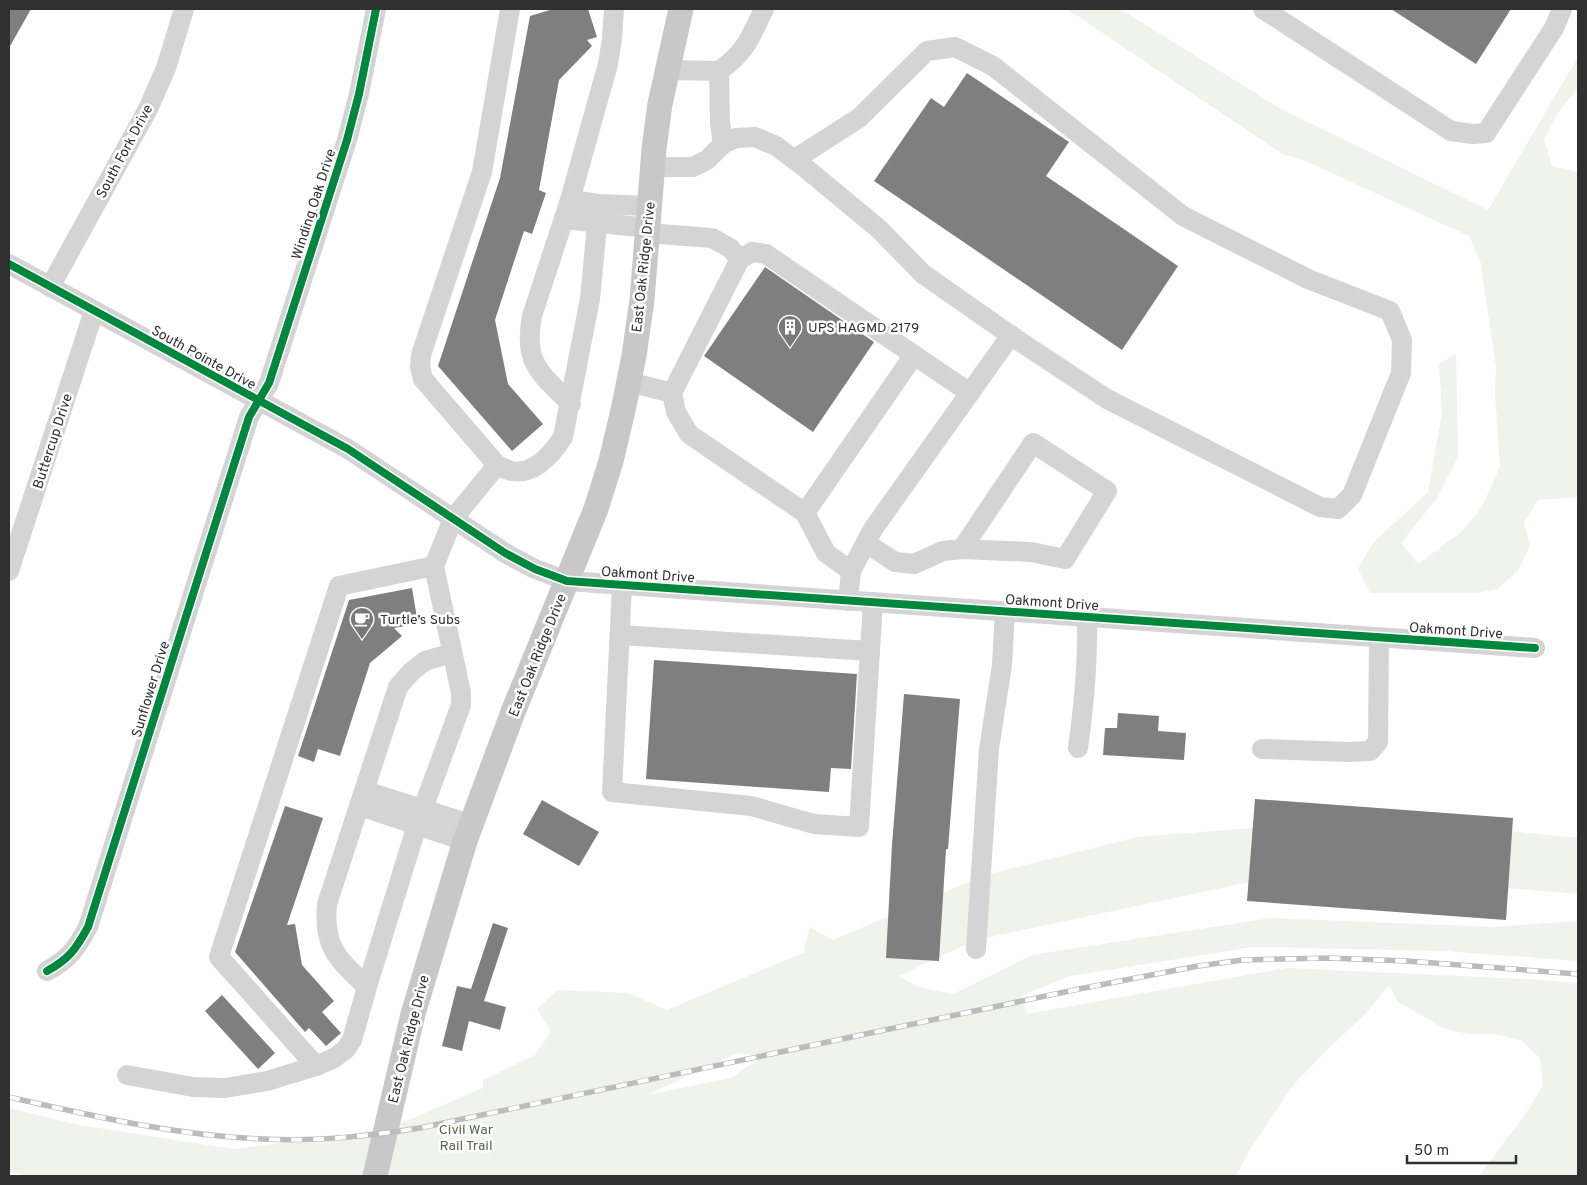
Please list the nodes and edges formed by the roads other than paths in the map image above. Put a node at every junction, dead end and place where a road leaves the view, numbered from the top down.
1 (184, 9) edge
2 (376, 9) edge
3 (510, 9) edge
4 (614, 9) edge
5 (681, 9) edge
6 (764, 9) edge
7 (1263, 9) edge
8 (1562, 9) edge
9 (667, 70) junction
10 (719, 71) junction
11 (723, 144) junction
12 (794, 159) junction
13 (653, 167) junction
14 (567, 209) junction
15 (598, 213) junction
16 (648, 222) junction
17 (740, 259) junction
18 (9, 264) edge
19 (50, 287) junction
20 (94, 311) junction
21 (1011, 336) junction
22 (914, 355) junction
23 (629, 382) junction
24 (970, 393) junction
25 (672, 394) junction
26 (258, 401) junction
27 (571, 404) junction
28 (496, 465) junction
29 (805, 513) junction
30 (453, 519) junction
31 (866, 543) junction
32 (962, 549) junction
33 (434, 566) junction
34 (9, 571) edge
35 (851, 571) junction
36 (567, 581) junction
37 (622, 585) junction
38 (848, 601) junction
39 (873, 602) junction
40 (1005, 612) junction
41 (1087, 617) junction
42 (620, 635) junction
43 (1379, 638) junction
44 (1535, 648) dead end
45 (870, 651) junction
46 (452, 652) junction
47 (1078, 748) dead end
48 (1262, 749) dead end
49 (362, 798) junction
50 (420, 817) junction
51 (467, 833) junction
52 (976, 950) dead end
53 (47, 972) dead end
54 (367, 987) junction
55 (316, 1066) junction
56 (128, 1075) dead end
57 (375, 1176) edge

1 - 19 street, South Fork Drive
2 - 26 street, Winding Oak Drive
3 - 28 street
4 - 14 street
5 - 9 main road, East Oak Ridge Drive
6 - 10 street
7 - 8 street
9 - 10 street
9 - 13 main road, East Oak Ridge Drive
10 - 11 street
11 - 12 street
11 - 13 street
12 - 21 street
12 - 21 street
13 - 16 main road, East Oak Ridge Drive
14 - 15 street
14 - 27 street
15 - 16 street
15 - 27 street
16 - 17 street
16 - 23 main road, East Oak Ridge Drive
17 - 22 street
17 - 25 street
18 - 19 street, South Pointe Drive
19 - 20 street, South Pointe Drive
20 - 26 street, South Pointe Drive
20 - 34 street, Buttercup Drive
21 - 24 street
22 - 24 street
22 - 29 street
23 - 25 street
23 - 36 main road, East Oak Ridge Drive
24 - 31 street
25 - 29 street
26 - 30 street, South Pointe Drive
26 - 53 street, Sunflower Drive
27 - 28 street
28 - 30 street
29 - 35 street
30 - 33 street
30 - 36 street, South Pointe Drive
31 - 32 street
31 - 35 street
32 - 32 street
33 - 46 street
33 - 55 street
35 - 38 street
36 - 37 street, Oakmont Drive
36 - 51 main road, East Oak Ridge Drive
37 - 38 street, Oakmont Drive
37 - 42 street
38 - 39 street, Oakmont Drive
39 - 40 street, Oakmont Drive
39 - 45 street
40 - 41 street, Oakmont Drive
40 - 52 street
41 - 43 street, Oakmont Drive
41 - 47 street
42 - 45 street
42 - 45 street
43 - 44 street, Oakmont Drive
43 - 48 street
46 - 49 street
46 - 50 street
49 - 50 street
49 - 54 street
50 - 51 street
50 - 54 street
51 - 57 main road, East Oak Ridge Drive
54 - 55 street
55 - 56 street

